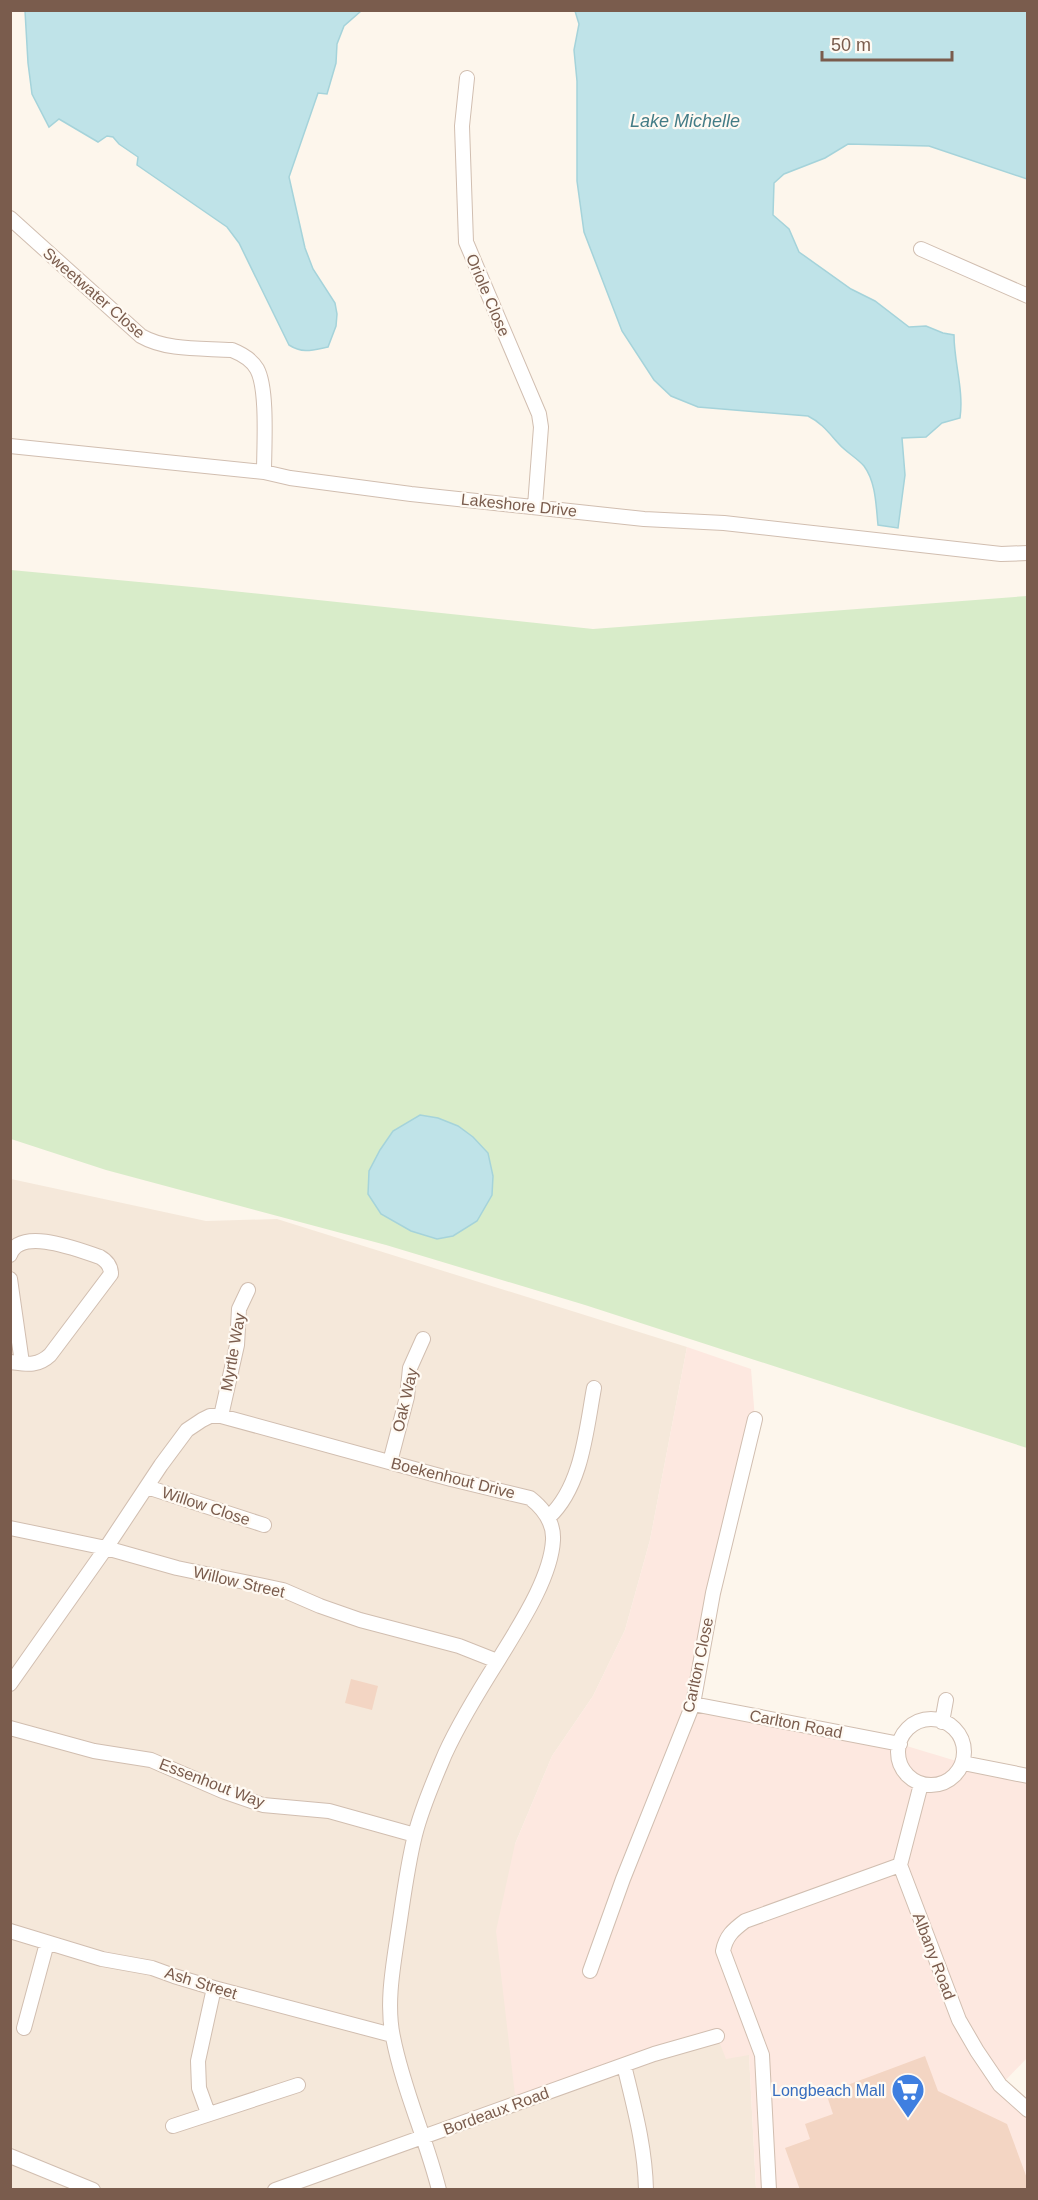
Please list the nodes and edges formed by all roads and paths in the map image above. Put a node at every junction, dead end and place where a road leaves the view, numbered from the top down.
1 (467, 78) dead end
2 (10, 218) edge
3 (921, 249) dead end
4 (1028, 296) edge
5 (10, 446) edge
6 (264, 472) junction
7 (535, 506) junction
8 (1028, 553) edge
9 (10, 1255) edge
10 (10, 1279) edge
11 (248, 1290) dead end
12 (423, 1339) dead end
13 (16, 1363) edge
14 (594, 1388) dead end
15 (221, 1416) junction
16 (755, 1419) dead end
17 (390, 1462) junction
18 (147, 1487) junction
19 (549, 1517) junction
20 (264, 1525) dead end
21 (10, 1528) edge
22 (106, 1548) junction
23 (497, 1661) junction
24 (10, 1684) edge
25 (946, 1700) dead end
26 (693, 1704) junction
27 (942, 1722) junction
28 (10, 1728) edge
29 (900, 1744) junction
30 (963, 1762) junction
31 (1028, 1776) edge
32 (921, 1784) junction
33 (415, 1835) junction
34 (900, 1865) junction
35 (10, 1931) edge
36 (47, 1943) junction
37 (590, 1971) dead end
38 (214, 1988) junction
39 (24, 2028) dead end
40 (392, 2035) junction
41 (717, 2036) dead end
42 (624, 2065) junction
43 (298, 2085) dead end
44 (1028, 2110) edge
45 (208, 2113) junction
46 (173, 2126) dead end
47 (423, 2138) junction
48 (10, 2156) edge
49 (93, 2190) edge
50 (275, 2190) edge
51 (439, 2190) edge
52 (646, 2190) edge
53 (770, 2190) edge

1 - 7 street, Oriole Close
2 - 6 street, Sweetwater Close
3 - 4 street
5 - 6 street, Lakeshore Drive
6 - 7 street, Lakeshore Drive
7 - 8 street, Lakeshore Drive
9 - 13 street
10 - 13 street
11 - 15 street, Myrtle Way
12 - 17 street, Oak Way
14 - 19 street
15 - 17 street, Boekenhout Drive
15 - 18 street
16 - 26 street, Carlton Close
17 - 19 street, Boekenhout Drive
18 - 20 street, Willow Close
18 - 22 street
19 - 23 street
21 - 22 street, Willow Street
22 - 23 street, Willow Street
22 - 24 street
23 - 33 street
25 - 27 street
26 - 29 street, Carlton Road
26 - 37 street, Carlton Close
27 - 29 street
27 - 30 street
28 - 33 street, Essenhout Way
29 - 32 street
30 - 31 street
30 - 32 street
32 - 34 street
33 - 40 street
34 - 44 street, Albany Road
34 - 53 street
35 - 36 street, Ash Street
36 - 38 street, Ash Street
36 - 39 street
38 - 40 street, Ash Street
38 - 45 street
40 - 47 street
41 - 42 street, Bordeaux Road
42 - 47 street, Bordeaux Road
42 - 52 street
43 - 45 street
45 - 46 street
47 - 50 street, Bordeaux Road
47 - 51 street
48 - 49 street

